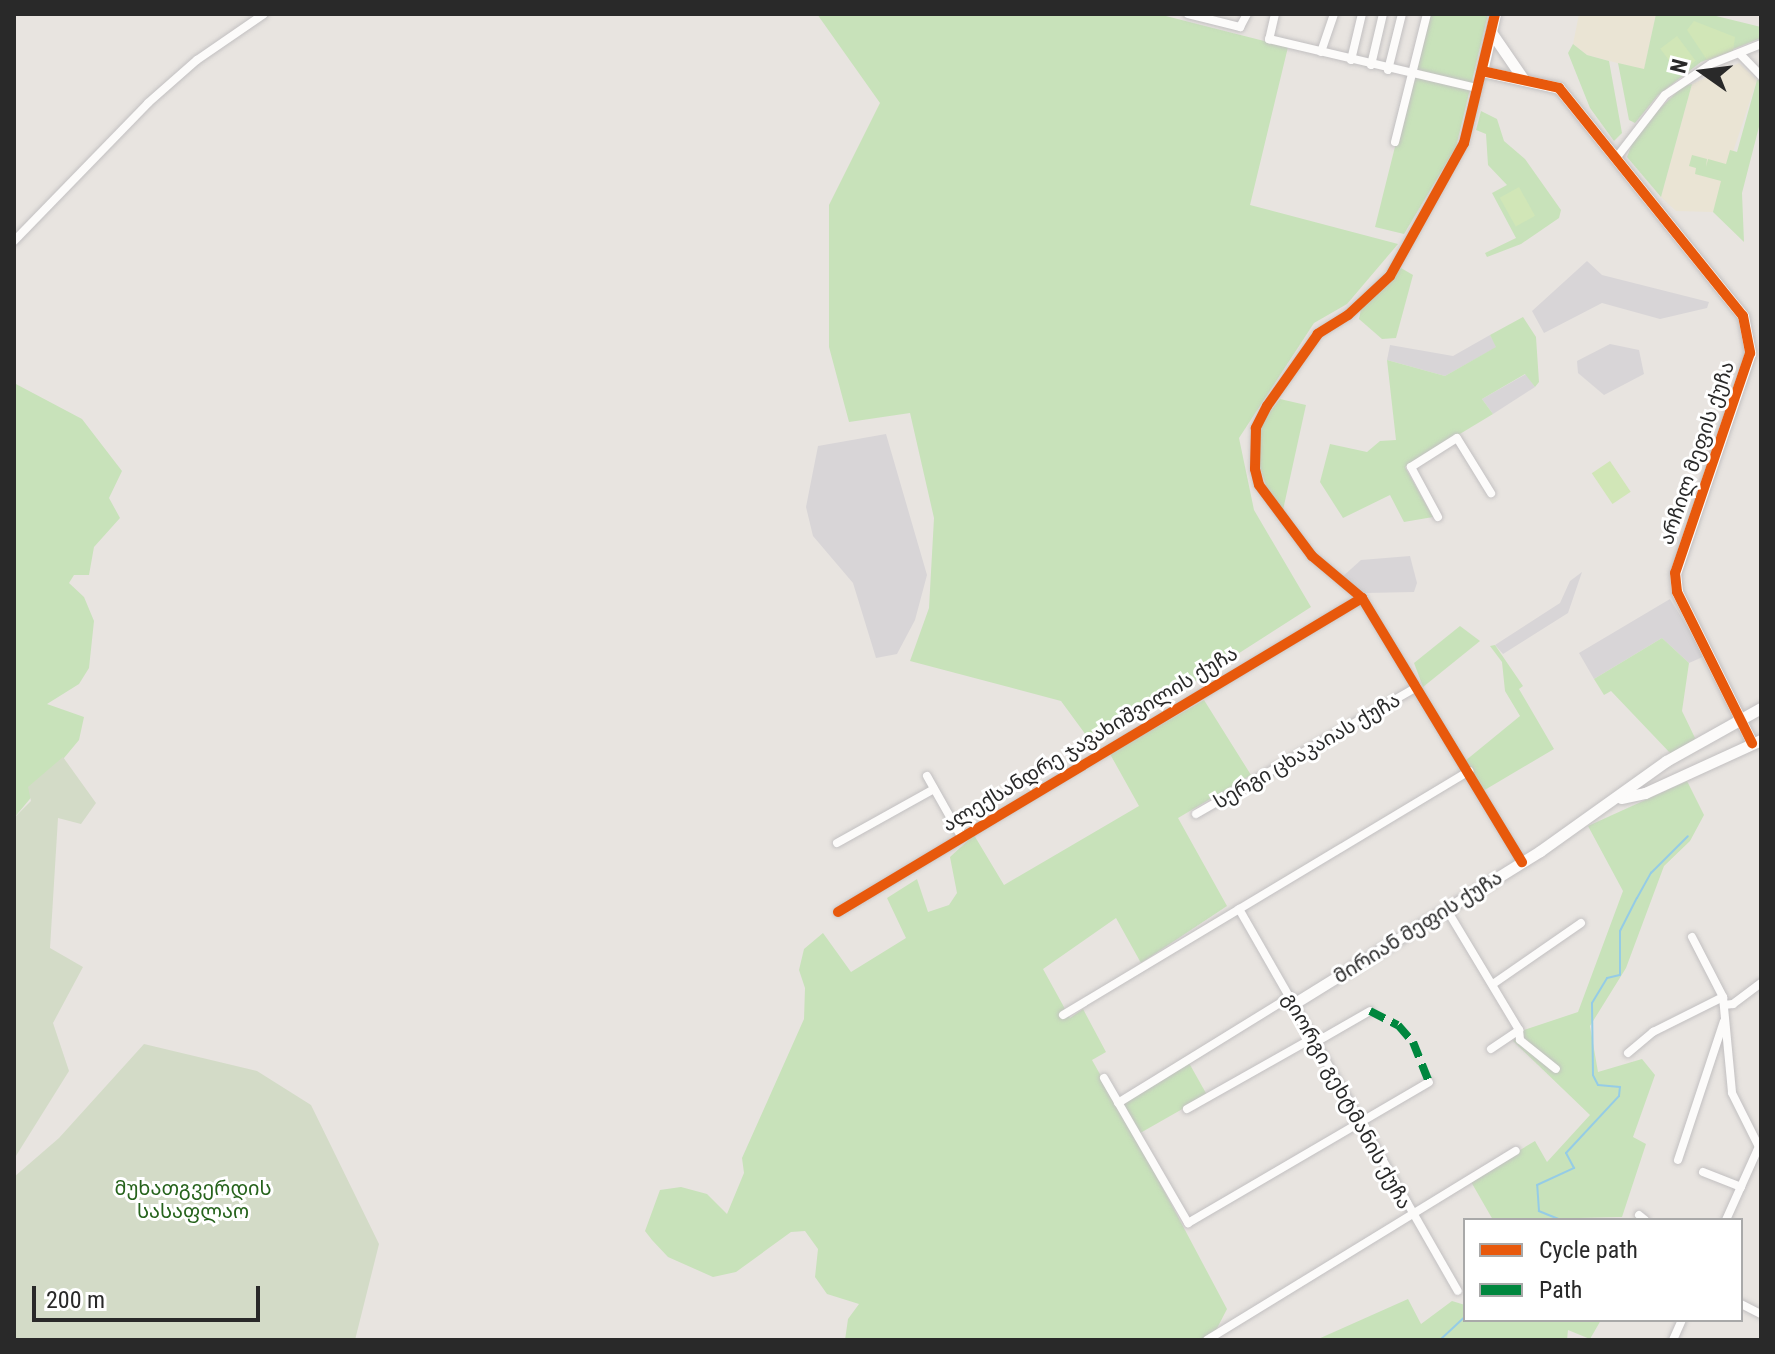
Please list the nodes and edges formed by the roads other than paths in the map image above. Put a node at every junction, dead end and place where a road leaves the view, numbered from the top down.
1 (264, 14) edge
2 (1188, 14) edge
3 (1247, 14) edge
4 (1275, 14) edge
5 (1334, 14) edge
6 (1362, 14) edge
7 (1383, 14) edge
8 (1402, 14) edge
9 (1427, 14) edge
10 (1495, 14) edge
11 (1216, 18) edge
12 (1491, 32) junction
13 (1761, 44) edge
14 (1321, 52) junction
15 (1741, 55) junction
16 (1351, 60) junction
17 (1371, 65) junction
18 (1388, 70) junction
19 (1482, 71) junction
20 (1411, 76) junction
21 (1761, 76) edge
22 (1524, 80) junction
23 (1477, 88) junction
24 (1395, 142) dead end
25 (1617, 157) junction
26 (14, 241) edge
27 (1491, 493) dead end
28 (1438, 517) dead end
29 (1362, 598) junction
30 (1417, 687) junction
31 (1761, 708) edge
32 (1742, 719) junction
33 (1757, 742) edge
34 (1469, 771) junction
35 (927, 776) dead end
36 (1640, 779) junction
37 (934, 789) junction
38 (1648, 791) junction
39 (1621, 798) junction
40 (1196, 814) dead end
41 (962, 838) junction
42 (837, 843) dead end
43 (1522, 862) junction
44 (1239, 909) junction
45 (1447, 910) junction
46 (838, 912) dead end
47 (1581, 923) dead end
48 (1692, 937) dead end
49 (1761, 983) edge
50 (1493, 984) junction
51 (1293, 1000) junction
52 (1724, 1001) junction
53 (1370, 1011) dead end
54 (1063, 1015) dead end
55 (1724, 1021) junction
56 (1519, 1030) junction
57 (1314, 1040) junction
58 (1491, 1049) dead end
59 (1628, 1053) dead end
60 (1556, 1069) dead end
61 (1104, 1078) dead end
62 (1429, 1082) dead end
63 (1118, 1103) junction
64 (1187, 1109) dead end
65 (1362, 1123) junction
66 (1760, 1144) edge
67 (1516, 1151) dead end
68 (1678, 1160) dead end
69 (1703, 1172) dead end
70 (1741, 1187) junction
71 (1408, 1213) junction
72 (1727, 1218) edge
73 (1458, 1291) dead end
74 (1743, 1305) edge
75 (1761, 1314) edge
76 (1207, 1340) edge

1 - 26 street
2 - 11 street
3 - 11 street
4 - 14 street
5 - 14 street
6 - 16 street
7 - 17 street
8 - 18 street
9 - 20 street
10 - 12 street
12 - 19 street
12 - 22 street
13 - 15 street
14 - 16 street
15 - 21 street
15 - 25 street
16 - 17 street
17 - 18 street
18 - 20 street
19 - 22 street, არჩილ მეფის ქუჩა
19 - 23 street
20 - 23 street
20 - 24 street
22 - 25 street, არჩილ მეფის ქუჩა
23 - 29 street
25 - 32 street, არჩილ მეფის ქუჩა
27 - 28 street
29 - 30 street
29 - 41 street, ალექსანდრე ჯავახიშვილის ქუჩა
30 - 34 street
30 - 40 street, სერგი ცხაკაიას ქუჩა
31 - 32 street, მირიან მეფის ქუჩა
32 - 33 street, არჩილ მეფის ქუჩა
32 - 36 street, მირიან მეფის ქუჩა
33 - 38 street, მირიან მეფის ქუჩა
34 - 43 street
34 - 44 street
35 - 37 street
36 - 38 street
36 - 39 street, მირიან მეფის ქუჩა
37 - 41 street
37 - 42 street
38 - 39 street, მირიან მეფის ქუჩა
39 - 43 street, მირიან მეფის ქუჩა
41 - 46 street, ალექსანდრე ჯავახიშვილის ქუჩა
43 - 45 street, მირიან მეფის ქუჩა
44 - 51 street, გიორგი გეხტმანის ქუჩა
44 - 54 street
45 - 50 street
45 - 51 street, მირიან მეფის ქუჩა
47 - 50 street
48 - 52 street
49 - 52 street
50 - 56 street
51 - 57 street, გიორგი გეხტმანის ქუჩა
51 - 63 street
52 - 55 street
52 - 59 street
53 - 57 street
55 - 66 street
55 - 68 street
56 - 58 street
56 - 60 street
57 - 64 street
57 - 65 street, გიორგი გეხტმანის ქუჩა
61 - 63 street
62 - 65 street
63 - 65 street
65 - 71 street, გიორგი გეხტმანის ქუჩა
66 - 70 street
67 - 71 street
69 - 70 street
70 - 72 street
71 - 73 street, გიორგი გეხტმანის ქუჩა
71 - 76 street
74 - 75 street

